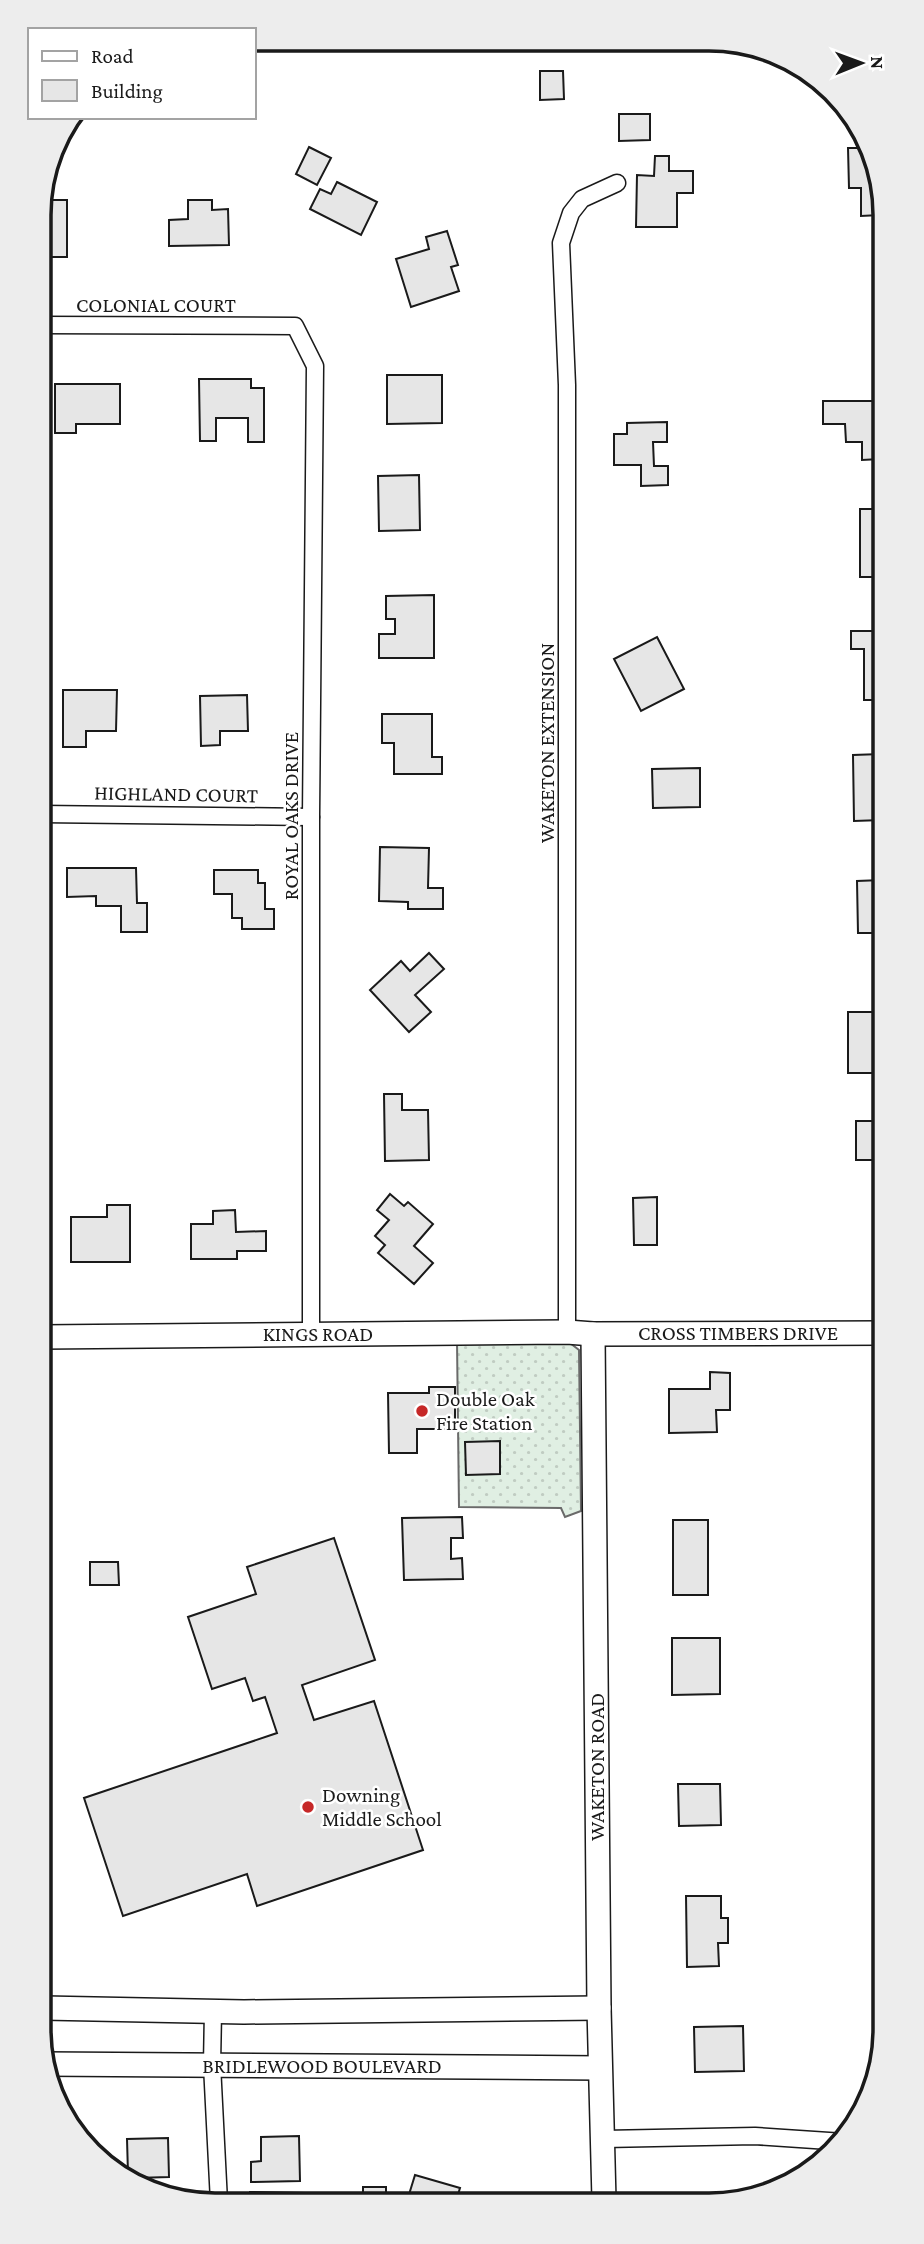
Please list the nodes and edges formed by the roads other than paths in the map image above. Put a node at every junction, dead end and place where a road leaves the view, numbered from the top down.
1 (617, 183) dead end
2 (51, 325) edge
3 (273, 327) joint
4 (51, 814) edge
5 (311, 817) junction
6 (567, 1332) junction
7 (873, 1333) edge
8 (312, 1334) junction
9 (593, 1334) junction
10 (51, 1338) edge
11 (51, 2008) edge
12 (599, 2008) junction
13 (212, 2011) junction
14 (55, 2064) edge
15 (212, 2065) junction
16 (600, 2068) junction
17 (604, 2139) junction
18 (829, 2141) edge
19 (219, 2193) edge
20 (604, 2193) edge

1 - 6 street, WAKETON EXTENSION
2 - 3 street, COLONIAL COURT
3 - 5 street, ROYAL OAKS DRIVE
4 - 5 street, HIGHLAND COURT
5 - 8 street, ROYAL OAKS DRIVE
6 - 8 street, KINGS ROAD
6 - 9 street, KINGS ROAD
7 - 9 street, CROSS TIMBERS DRIVE
8 - 10 street, KINGS ROAD
9 - 12 street, WAKETON ROAD
11 - 13 street
12 - 13 street
12 - 16 street, WAKETON ROAD
13 - 15 street
14 - 15 street, BRIDLEWOOD BOULEVARD
15 - 16 street, BRIDLEWOOD BOULEVARD
15 - 19 street
16 - 17 street, WAKETON ROAD
17 - 18 street
17 - 20 street, WAKETON ROAD

